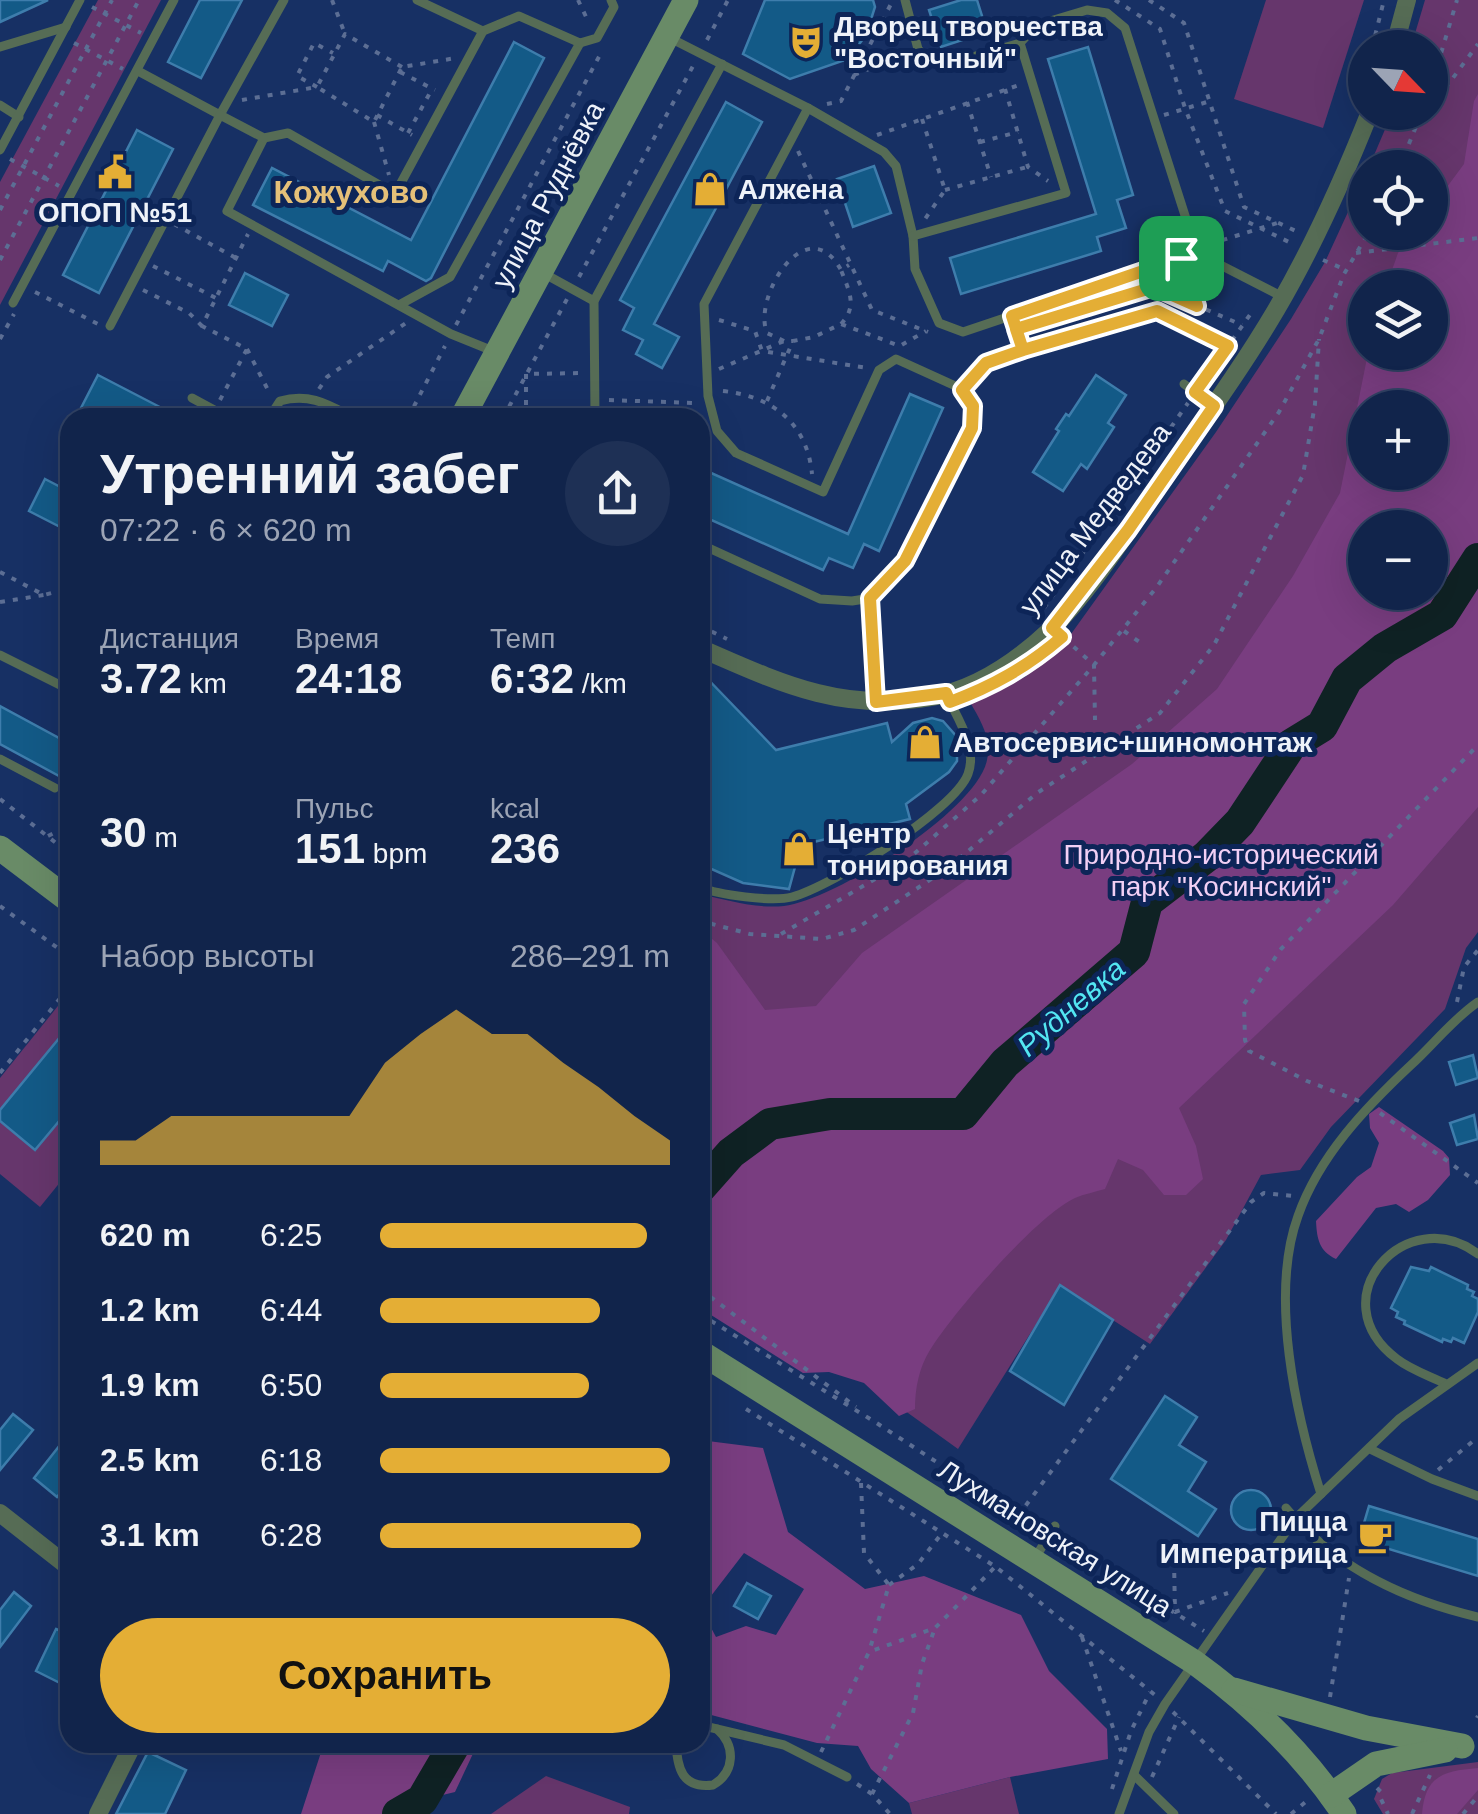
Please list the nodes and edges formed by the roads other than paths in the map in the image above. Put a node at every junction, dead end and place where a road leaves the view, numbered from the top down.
1 (174, 0) edge
2 (284, 0) edge
3 (417, 0) edge
4 (611, 0) edge
5 (686, 0) edge
6 (905, 0) edge
7 (1407, 0) edge
8 (80, 1) edge
9 (1399, 30) edge
10 (64, 31) junction
11 (483, 31) junction
12 (667, 37) junction
13 (580, 43) junction
14 (1020, 43) junction
15 (0, 46) edge
16 (722, 64) junction
17 (137, 74) junction
18 (0, 105) edge
19 (808, 108) junction
20 (220, 115) junction
21 (19, 116) junction
22 (1356, 130) edge
23 (264, 138) junction
24 (0, 152) edge
25 (913, 236) junction
26 (1196, 251) junction
27 (541, 272) junction
28 (1275, 293) junction
29 (594, 300) junction
30 (12, 303) dead end
31 (399, 305) junction
32 (110, 326) road end
33 (497, 353) junction
34 (1184, 384) dead end
35 (192, 398) dead end
36 (1214, 406) junction
37 (211, 408) edge
38 (275, 408) edge
39 (334, 408) edge
40 (467, 408) edge
41 (595, 408) edge
42 (710, 548) edge
43 (870, 598) junction
44 (710, 652) edge
45 (0, 655) edge
46 (60, 685) edge
47 (946, 693) junction
48 (876, 702) junction
49 (0, 759) edge
50 (55, 788) dead end
51 (0, 848) edge
52 (710, 891) edge
53 (60, 893) edge
54 (1478, 1002) edge
55 (1478, 1254) edge
56 (710, 1358) edge
57 (1478, 1362) edge
58 (1446, 1384) junction
59 (1370, 1449) junction
60 (1321, 1494) junction
61 (1478, 1496) edge
62 (1286, 1508) dead end
63 (0, 1513) edge
64 (1295, 1519) junction
65 (1055, 1526) dead end
66 (60, 1560) edge
67 (1033, 1560) junction
68 (1478, 1617) edge
69 (1194, 1662) junction
70 (1233, 1690) junction
71 (710, 1727) edge
72 (716, 1728) junction
73 (1470, 1746) edge
74 (128, 1753) edge
75 (676, 1753) edge
76 (1134, 1775) junction
77 (848, 1777) road end
78 (1328, 1803) edge
79 (98, 1814) edge
80 (1119, 1814) edge
81 (1174, 1814) edge

1 - 17 lane
2 - 20 lane
3 - 11 lane
4 - 13 lane
5 - 12 street, улица Руднёвка
6 - 14 lane
7 - 9 street
8 - 10 lane
10 - 15 lane
10 - 21 lane
11 - 13 lane
11 - 23 lane
12 - 16 lane
12 - 27 street, улица Руднёвка
13 - 31 lane
14 - 25 lane
14 - 26 lane
16 - 19 lane
16 - 29 lane
17 - 20 lane
17 - 30 lane
18 - 21 lane
19 - 25 lane
19 - 43 lane
20 - 23 lane
20 - 32 lane
21 - 24 lane
22 - 28 street, улица Медведева
23 - 31 lane
25 - 26 lane
26 - 28 lane
27 - 29 lane
27 - 33 street, улица Руднёвка
28 - 36 street, улица Медведева
29 - 41 lane
31 - 33 lane
33 - 40 street, улица Руднёвка
34 - 36 lane
35 - 37 lane
36 - 47 street, улица Медведева
38 - 39 lane
42 - 43 lane
43 - 48 lane
44 - 48 street, улица Медведева
45 - 46 lane
47 - 48 street, улица Медведева
47 - 52 lane
49 - 50 lane
51 - 53 street
54 - 60 lane
55 - 58 lane
56 - 67 street, Лухмановская улица
57 - 58 lane
58 - 59 lane
59 - 60 lane
59 - 61 lane
60 - 64 lane
62 - 64 lane
63 - 66 street
64 - 68 lane
64 - 69 lane
65 - 67 lane
67 - 69 street, Лухмановская улица
69 - 70 street, Лухмановская улица
69 - 76 lane
70 - 73 street
70 - 78 street, Лухмановская улица
71 - 72 lane
72 - 75 lane
72 - 77 lane
73 - 78 street
74 - 79 street
76 - 80 lane
76 - 81 lane

